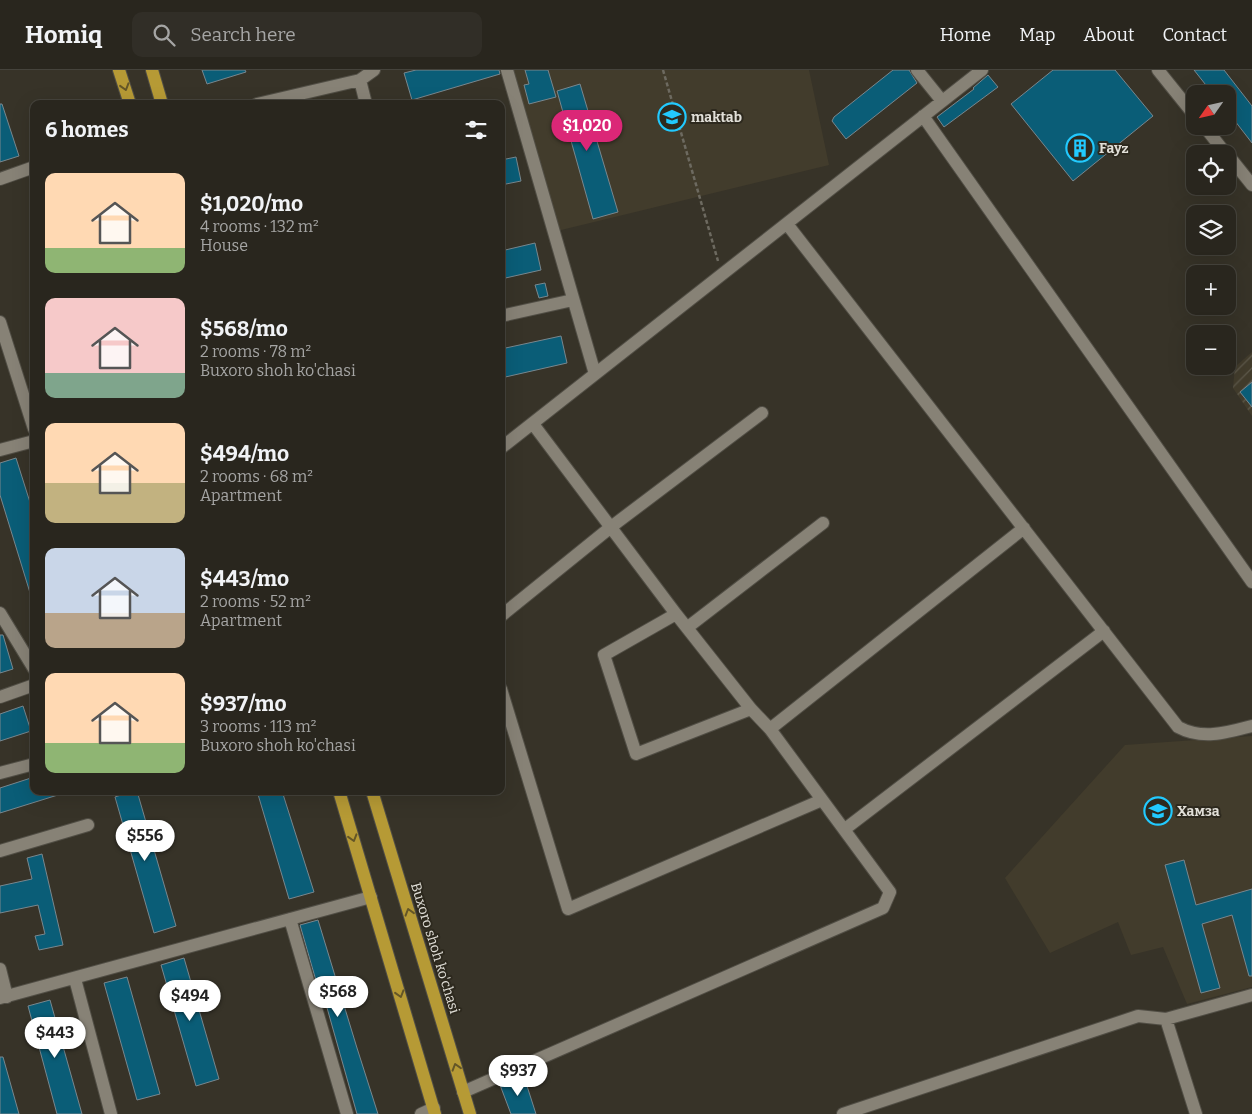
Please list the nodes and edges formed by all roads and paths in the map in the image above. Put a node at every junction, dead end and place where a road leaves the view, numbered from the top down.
1 (119, 70) edge
2 (152, 70) edge
3 (374, 70) edge
4 (507, 70) edge
5 (663, 70) edge
6 (917, 70) edge
7 (982, 70) edge
8 (1158, 70) edge
9 (360, 80) junction
10 (129, 100) edge
11 (161, 100) edge
12 (274, 100) edge
13 (365, 100) edge
14 (942, 101) junction
15 (1186, 105) edge
16 (923, 116) junction
17 (1211, 135) edge
18 (1219, 145) edge
19 (1236, 166) edge
20 (30, 169) edge
21 (0, 179) edge
22 (1252, 186) edge
23 (786, 224) junction
24 (722, 274) junction
25 (573, 300) junction
26 (505, 315) edge
27 (0, 322) edge
28 (595, 374) junction
29 (762, 413) dead end
30 (30, 416) edge
31 (533, 424) junction
32 (30, 442) edge
33 (505, 445) edge
34 (0, 450) edge
35 (823, 523) dead end
36 (611, 527) junction
37 (1024, 528) junction
38 (1252, 582) edge
39 (0, 613) edge
40 (505, 613) edge
41 (676, 614) junction
42 (688, 627) junction
43 (1104, 631) junction
44 (30, 662) edge
45 (30, 686) edge
46 (0, 697) edge
47 (505, 702) edge
48 (751, 710) junction
49 (1252, 726) edge
50 (770, 729) junction
51 (30, 765) edge
52 (0, 773) edge
53 (340, 795) edge
54 (373, 795) edge
55 (822, 800) junction
56 (88, 825) dead end
57 (845, 829) junction
58 (0, 851) edge
59 (371, 897) junction
60 (290, 919) junction
61 (0, 969) edge
62 (75, 978) junction
63 (1252, 995) edge
64 (4, 998) edge
65 (1166, 1019) junction
66 (463, 1092) junction
67 (435, 1111) edge
68 (111, 1114) edge
69 (347, 1114) edge
70 (421, 1114) edge
71 (470, 1114) edge
72 (843, 1114) edge
73 (1196, 1114) edge

1 -> 10 main road
2 - 11 main road
3 - 9 street
4 - 25 street
5 - 24 path
6 - 14 street
7 - 14 street
8 - 15 street
9 - 12 street
9 - 13 street
14 - 16 street
16 - 23 street
16 - 38 street
17 - 18 street
19 - 22 street
20 - 21 street
23 - 24 street
23 - 37 street
24 - 28 street
25 - 26 street
25 - 28 street
27 - 30 street
28 - 31 street
29 - 36 street
31 - 33 street
31 - 36 street
32 - 34 street
35 - 42 street
36 - 40 street
36 - 41 street
37 - 43 street
37 - 50 street
39 - 44 street
41 - 42 street
41 - 48 street
42 - 48 street
43 - 49 street
43 - 57 street
45 - 46 street
47 - 55 street
48 - 50 street
50 - 55 street
51 - 52 street
53 -> 59 main road
66 -> 54 main road, Buxoro shoh ko'chasi
55 - 57 street
56 - 58 street
57 - 66 street
59 - 60 street
59 -> 67 main road
60 - 62 street
60 - 69 street
61 - 64 street
62 - 64 street
62 - 68 street
63 - 65 street
65 - 72 street
65 - 73 street
66 - 71 main road, Buxoro shoh ko'chasi
67 - 70 street

